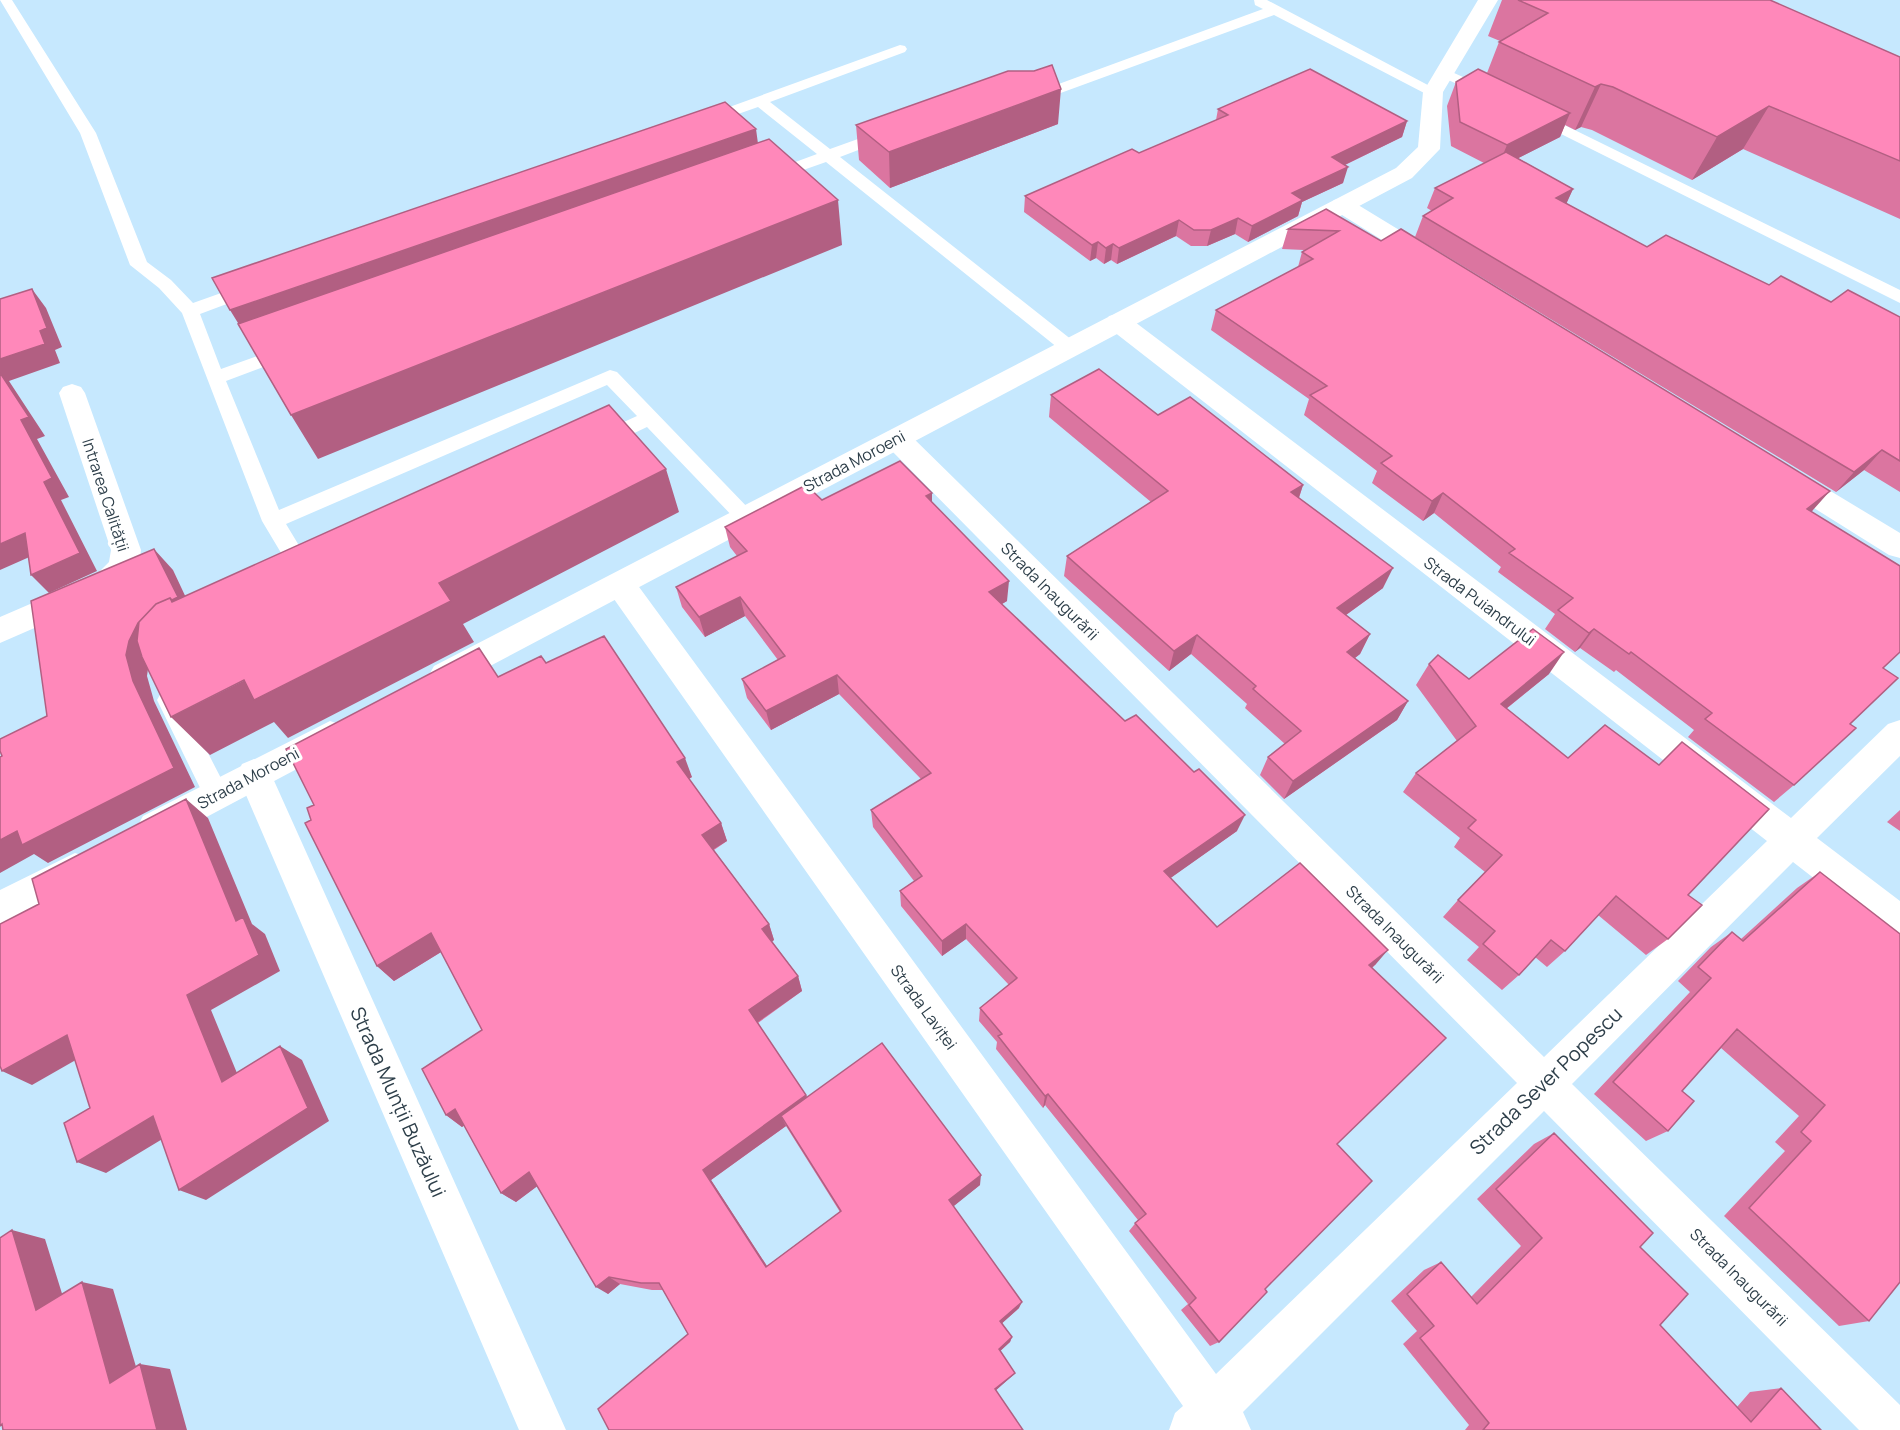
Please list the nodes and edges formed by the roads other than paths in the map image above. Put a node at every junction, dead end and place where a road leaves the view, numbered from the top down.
1 (5, 0) edge
2 (1256, 0) edge
3 (1488, 0) edge
4 (1274, 10) junction
5 (900, 49) dead end
6 (1438, 82) junction
7 (760, 101) junction
8 (1503, 101) edge
9 (1012, 102) edge
10 (1523, 110) edge
11 (907, 126) edge
12 (683, 128) edge
13 (830, 156) junction
14 (752, 184) edge
15 (1342, 205) junction
16 (1453, 273) edge
17 (268, 282) edge
18 (1900, 297) edge
19 (189, 311) junction
20 (1118, 322) junction
21 (308, 344) edge
22 (1070, 348) junction
23 (215, 378) junction
24 (72, 393) dead end
25 (649, 418) junction
26 (897, 439) junction
27 (585, 448) edge
28 (1758, 460) edge
29 (746, 518) junction
30 (273, 521) junction
31 (1900, 547) edge
32 (330, 569) edge
33 (620, 584) junction
34 (0, 630) edge
35 (160, 675) edge
36 (421, 687) edge
37 (358, 720) edge
38 (1900, 734) edge
39 (254, 774) junction
40 (216, 794) junction
41 (134, 838) edge
42 (1793, 841) junction
43 (103, 854) edge
44 (0, 909) edge
45 (1900, 923) edge
46 (1544, 1083) junction
47 (1211, 1423) edge
48 (543, 1430) edge
49 (1892, 1430) edge

1 - 19 lane
2 - 4 lane
3 - 6 street
4 - 6 lane
4 - 9 lane
5 - 7 lane
6 - 8 lane
6 - 15 street, Strada Moroeni
7 - 12 lane
7 - 13 lane
10 - 18 lane
11 - 13 lane
13 - 14 lane
13 - 22 lane
15 - 16 street
15 - 20 street, Strada Moroeni
17 - 19 lane
19 - 23 lane
20 - 22 street, Strada Moroeni
20 - 42 street, Strada Puiandrului
21 - 23 lane
22 - 26 street, Strada Moroeni
23 - 30 lane
24 - 34 street, Intrarea Calității
25 - 27 lane
25 - 29 lane
25 - 30 lane
26 - 29 street, Strada Moroeni
26 - 46 street, Strada Inaugurării
28 - 31 street
29 - 33 street, Strada Moroeni
30 - 32 lane
33 - 36 street, Strada Moroeni
33 - 47 street, Strada Laviței
35 - 40 lane
37 - 39 street, Strada Moroeni
38 - 42 street, Strada Sever Popescu
39 - 40 street, Strada Moroeni
39 - 48 street, Strada Munții Buzăului
40 - 41 street, Strada Moroeni
42 - 45 street, Strada Puiandrului
42 - 46 street, Strada Sever Popescu
43 - 44 street
46 - 47 street, Strada Sever Popescu
46 - 49 street, Strada Inaugurării

